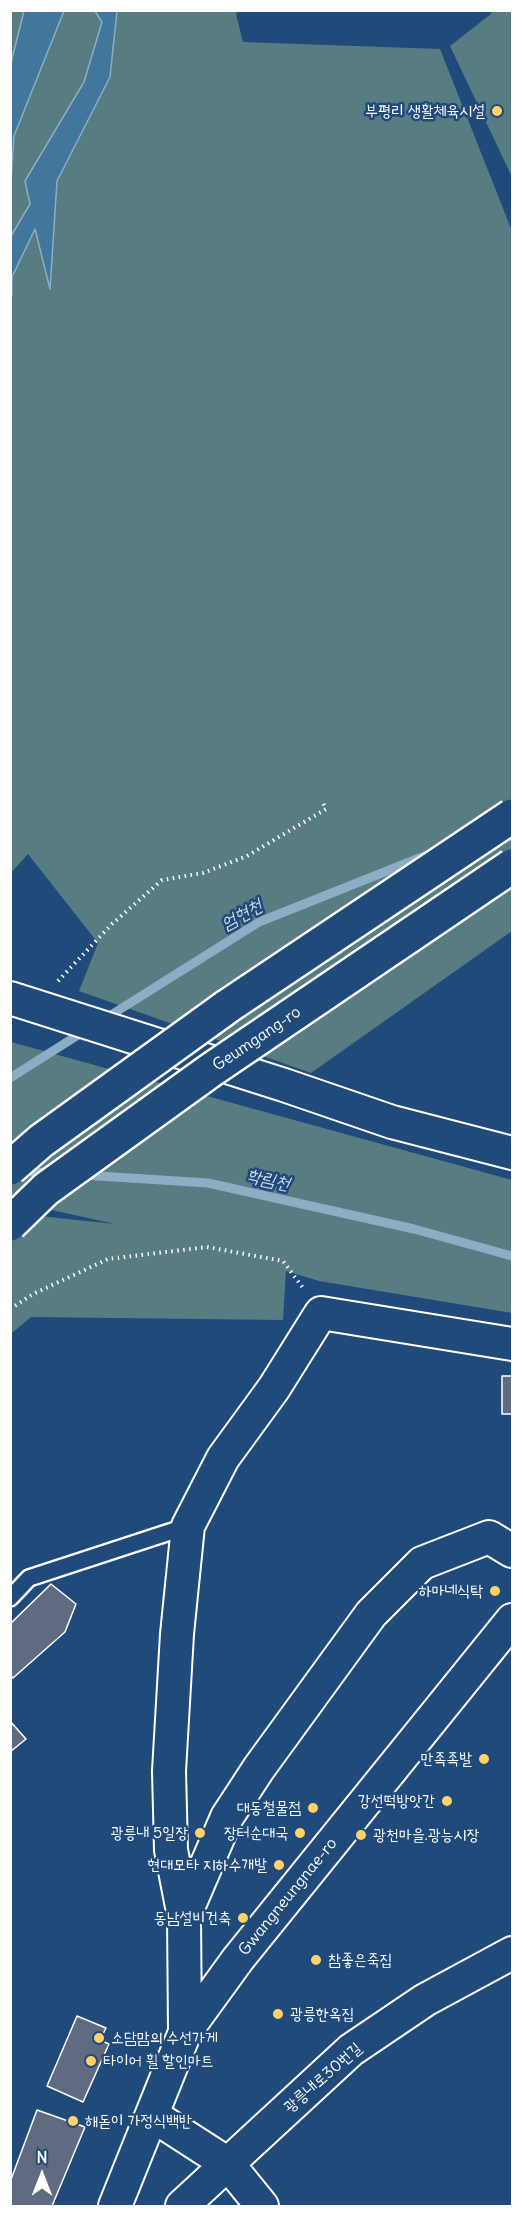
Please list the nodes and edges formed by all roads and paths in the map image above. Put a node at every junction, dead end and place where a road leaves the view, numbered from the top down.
1 (322, 801) dead end
2 (513, 816) edge
3 (513, 866) edge
4 (22, 1001) edge
5 (513, 1153) edge
6 (10, 1168) edge
7 (10, 1224) edge
8 (10, 1309) edge
9 (321, 1313) junction
10 (513, 1344) edge
11 (188, 1526) junction
12 (513, 1551) edge
13 (10, 1598) edge
14 (513, 1620) edge
15 (184, 1917) junction
16 (513, 1953) edge
17 (185, 2032) junction
18 (152, 2115) junction
19 (228, 2164) junction
20 (115, 2206) edge
21 (182, 2206) edge
22 (262, 2206) edge

1 - 4 path
2 - 6 main road, bridge
3 - 7 main road, Geumgang-ro, bridge
4 - 5 street, bridge
8 - 9 path
9 - 10 street
9 - 11 street
11 - 13 lane
11 - 15 street
12 - 15 street
14 - 17 street, Gwangneungnae-ro
15 - 17 street
16 - 19 street, 광릉내로30번길
17 - 18 street, Gwangneungnae-ro
18 - 19 street
18 - 20 street, Gwangneungnae-ro
19 - 21 street, 광릉내로30번길
19 - 22 street

